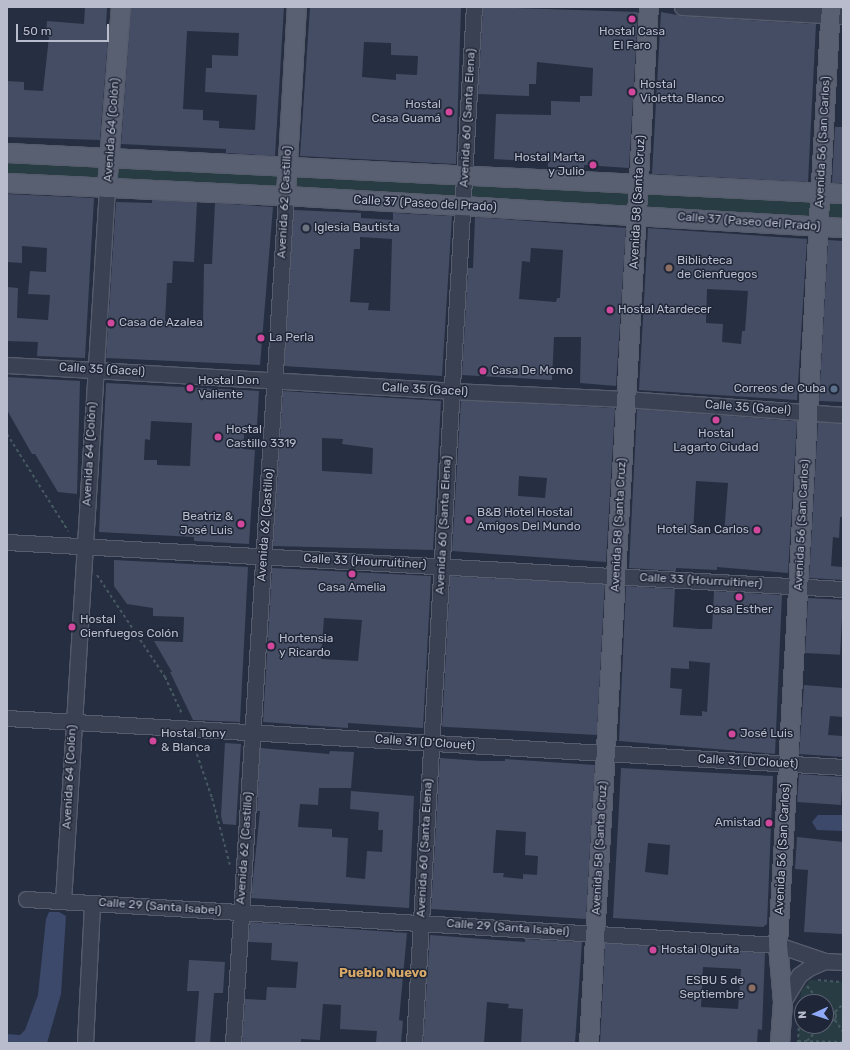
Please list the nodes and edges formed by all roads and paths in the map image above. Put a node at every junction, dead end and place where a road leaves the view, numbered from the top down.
1 (121, 7) edge
2 (297, 7) edge
3 (474, 7) edge
4 (649, 7) edge
5 (682, 7) edge
6 (835, 13) edge
7 (7, 153) edge
8 (109, 158) junction
9 (288, 168) junction
10 (464, 176) junction
11 (7, 183) edge
12 (639, 184) junction
13 (108, 188) junction
14 (820, 193) junction
15 (843, 194) edge
16 (286, 196) junction
17 (462, 207) junction
18 (637, 215) junction
19 (818, 227) junction
20 (843, 228) edge
21 (7, 365) edge
22 (95, 370) junction
23 (274, 381) junction
24 (452, 391) junction
25 (626, 399) junction
26 (809, 413) junction
27 (843, 415) edge
28 (7, 434) edge
29 (7, 542) edge
30 (81, 546) junction
31 (264, 556) junction
32 (442, 566) junction
33 (97, 574) dead end
34 (616, 576) junction
35 (799, 587) junction
36 (843, 590) edge
37 (7, 718) edge
38 (74, 722) junction
39 (189, 730) junction
40 (252, 733) junction
41 (431, 744) junction
42 (606, 755) junction
43 (788, 765) junction
44 (843, 767) edge
45 (231, 869) dead end
46 (26, 899) dead end
47 (63, 901) junction
48 (92, 902) junction
49 (242, 912) junction
50 (421, 923) junction
51 (595, 934) junction
52 (778, 945) junction
53 (825, 961) junction
54 (843, 962) edge
55 (802, 982) junction
56 (843, 982) edge
57 (813, 994) edge
58 (783, 1002) junction
59 (843, 1004) edge
60 (835, 1012) joint
61 (834, 1020) joint
62 (843, 1032) edge
63 (814, 1034) edge
64 (807, 1041) junction
65 (798, 1042) edge
66 (843, 1042) edge
67 (85, 1043) edge
68 (233, 1043) edge
69 (414, 1043) edge
70 (589, 1043) edge
71 (780, 1043) edge

1 - 8 main road, Avenida 64 (Colón)
2 - 9 main road, Avenida 62 (Castillo)
3 - 10 street, Avenida 60 (Santa Elena)
4 - 12 main road, Avenida 58 (Santa Cruz)
5 - 6 street
6 - 14 main road, Avenida 56 (San Carlos)
7 - 8 main road
8 - 9 main road
8 - 13 main road, Avenida 64 (Colón)
9 - 10 main road
9 - 16 main road, Avenida 62 (Castillo)
10 - 12 main road
10 - 17 street, Avenida 60 (Santa Elena)
11 - 13 main road, Calle 37 (Paseo del Prado)
12 - 14 main road
12 - 18 main road, Avenida 58 (Santa Cruz)
13 - 16 main road, Calle 37 (Paseo del Prado)
13 - 22 street, Avenida 64 (Colón)
14 - 15 main road
14 - 19 main road, Avenida 56 (San Carlos)
16 - 17 main road, Calle 37 (Paseo del Prado)
16 - 23 street, Avenida 62 (Castillo)
17 - 18 main road, Calle 37 (Paseo del Prado)
17 - 24 street, Avenida 60 (Santa Elena)
18 - 19 main road, Calle 37 (Paseo del Prado)
18 - 25 main road, Avenida 58 (Santa Cruz)
19 - 20 main road, Calle 37 (Paseo del Prado)
19 - 26 main road, Avenida 56 (San Carlos)
21 - 22 street, Calle 35 (Gacel)
22 - 23 street, Calle 35 (Gacel)
22 - 30 street, Avenida 64 (Colón)
23 - 24 street, Calle 35 (Gacel)
23 - 31 street, Avenida 62 (Castillo)
24 - 25 street, Calle 35 (Gacel)
24 - 32 street, Avenida 60 (Santa Elena)
25 - 26 street, Calle 35 (Gacel)
25 - 34 main road, Avenida 58 (Santa Cruz)
26 - 27 street, Calle 35 (Gacel)
26 - 35 main road, Avenida 56 (San Carlos)
28 - 30 path
29 - 30 street, Calle 33 (Hourruitiner)
30 - 31 street, Calle 33 (Hourruitiner)
30 - 38 street, Avenida 64 (Colón)
31 - 32 street, Calle 33 (Hourruitiner)
31 - 40 street, Avenida 62 (Castillo)
32 - 34 street, Calle 33 (Hourruitiner)
32 - 41 street, Avenida 60 (Santa Elena)
33 - 39 path
34 - 35 street, Calle 33 (Hourruitiner)
34 - 42 main road, Avenida 58 (Santa Cruz)
35 - 36 street, Calle 33 (Hourruitiner)
35 - 43 main road, Avenida 56 (San Carlos)
37 - 38 street, Calle 31 (D'Clouet)
38 - 39 street, Calle 31 (D'Clouet)
38 - 47 street, Avenida 64 (Colón)
39 - 40 street, Calle 31 (D'Clouet)
39 - 45 path
40 - 41 street, Calle 31 (D'Clouet)
40 - 49 street, Avenida 62 (Castillo)
41 - 42 street, Calle 31 (D'Clouet)
41 - 50 street, Avenida 60 (Santa Elena)
42 - 43 street, Calle 31 (D'Clouet)
42 - 51 main road, Avenida 58 (Santa Cruz)
43 - 44 street, Calle 31 (D'Clouet)
43 - 52 main road, Avenida 56 (San Carlos)
46 - 47 street, Calle 29 (Santa Isabel)
47 - 48 street, Calle 29 (Santa Isabel)
48 - 49 street, Calle 29 (Santa Isabel)
48 - 67 street
49 - 50 street, Calle 29 (Santa Isabel)
49 - 68 street, Avenida 62 (Castillo)
50 - 51 street, Calle 29 (Santa Isabel)
50 - 69 street, Avenida 60 (Santa Elena)
51 - 52 street, Calle 29 (Santa Isabel)
51 - 70 main road, Avenida 58 (Santa Cruz)
52 - 53 street, Calle 29 (Santa Isabel)
52 - 58 main road, Avenida 56 (San Carlos)
53 - 54 street, Calle 29 (Santa Isabel)
53 - 55 street
55 - 56 path
55 - 57 path
55 - 58 street
58 - 71 main road, Avenida 56 (San Carlos)
59 - 60 path
60 - 61 path
61 - 62 path
63 - 64 path
64 - 65 path
64 - 66 path

